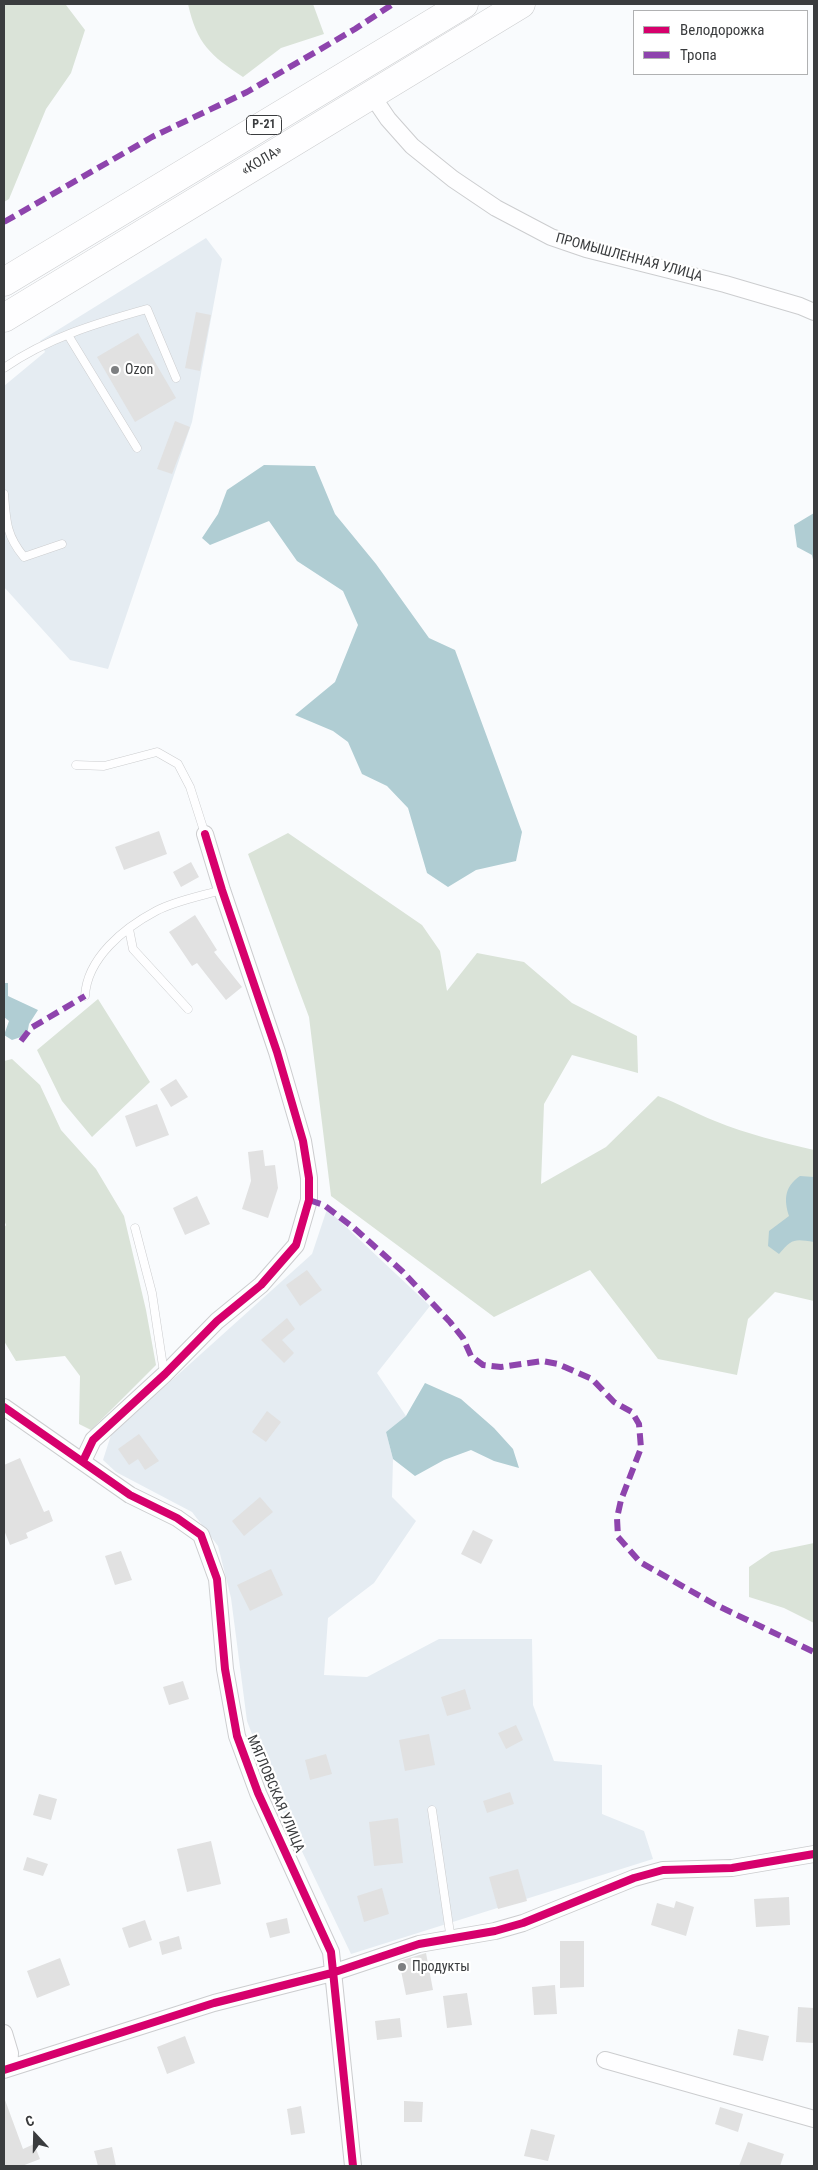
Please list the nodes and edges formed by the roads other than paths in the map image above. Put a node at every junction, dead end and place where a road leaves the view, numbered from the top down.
1 (464, 4) edge
2 (521, 4) edge
3 (371, 94) junction
4 (63, 246) junction
5 (4, 269) edge
6 (4, 282) edge
7 (814, 312) edge
8 (4, 318) edge
9 (68, 335) junction
10 (4, 368) edge
11 (176, 378) dead end
12 (137, 448) dead end
13 (4, 494) edge
14 (62, 544) dead end
15 (76, 765) dead end
16 (205, 834) joint
17 (222, 890) junction
18 (128, 929) junction
19 (85, 996) dead end
20 (188, 1009) dead end
21 (135, 1228) dead end
22 (164, 1374) junction
23 (4, 1407) edge
24 (83, 1462) junction
25 (432, 1810) dead end
26 (814, 1854) edge
27 (451, 1940) junction
28 (332, 1973) junction
29 (4, 2033) edge
30 (605, 2060) dead end
31 (6, 2069) edge
32 (814, 2119) edge
33 (353, 2166) edge

1 - 4 highway, Р-21
2 - 3 highway, «КОЛА» / Р-21
3 - 7 street, ПРОМЫШЛЕННАЯ УЛИЦА
3 - 8 highway, «КОЛА» / Р-21
4 - 5 street
4 - 6 highway, Р-21
9 - 10 lane
9 - 11 lane
9 - 12 lane
13 - 14 lane
15 - 16 lane
16 - 17 street
17 - 18 lane
17 - 22 street
18 - 19 lane
18 - 20 lane
21 - 22 lane
22 - 24 street
23 - 24 street, МЯГЛОВСКАЯ УЛИЦА
24 - 28 street, МЯГЛОВСКАЯ УЛИЦА
25 - 27 lane
26 - 27 street
27 - 28 street
28 - 31 street
28 - 33 street, МЯГЛОВСКАЯ УЛИЦА
29 - 31 street
30 - 32 street

